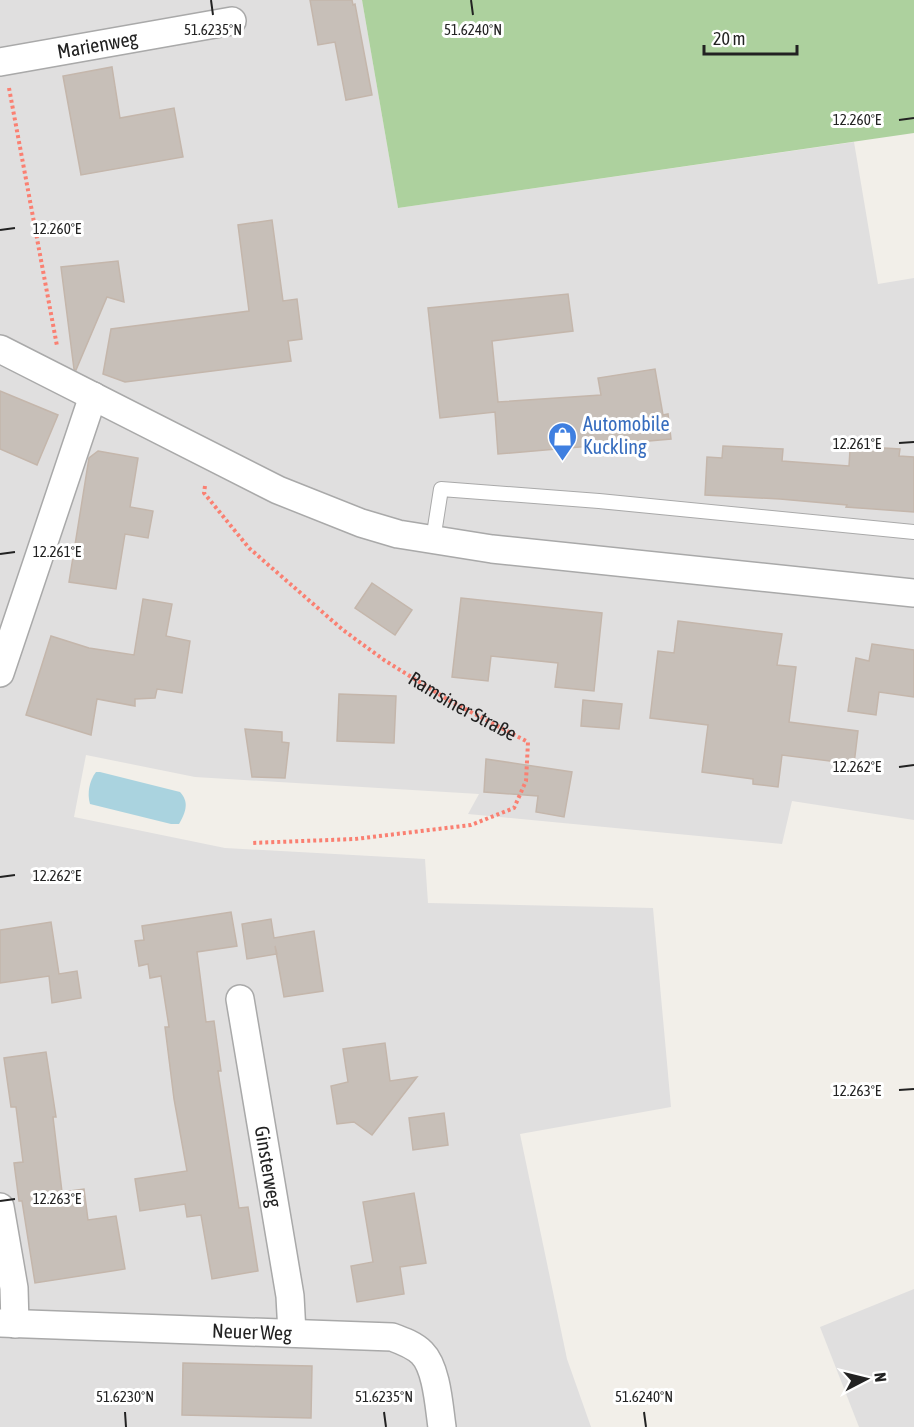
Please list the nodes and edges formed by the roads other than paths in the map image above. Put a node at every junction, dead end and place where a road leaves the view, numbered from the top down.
1 (232, 21) dead end
2 (3, 61) edge
3 (0, 349) edge
4 (93, 396) junction
5 (914, 532) edge
6 (433, 540) junction
7 (914, 593) edge
8 (0, 673) edge
9 (240, 999) dead end
10 (0, 1207) edge
11 (8, 1323) edge
12 (292, 1334) junction
13 (442, 1427) edge

1 - 2 street, Marienweg
3 - 4 street
4 - 6 street
4 - 8 street
5 - 6 lane
6 - 7 street
9 - 12 street, Ginsterweg
10 - 11 street
11 - 12 street, Neuer Weg
12 - 13 street, Neuer Weg

